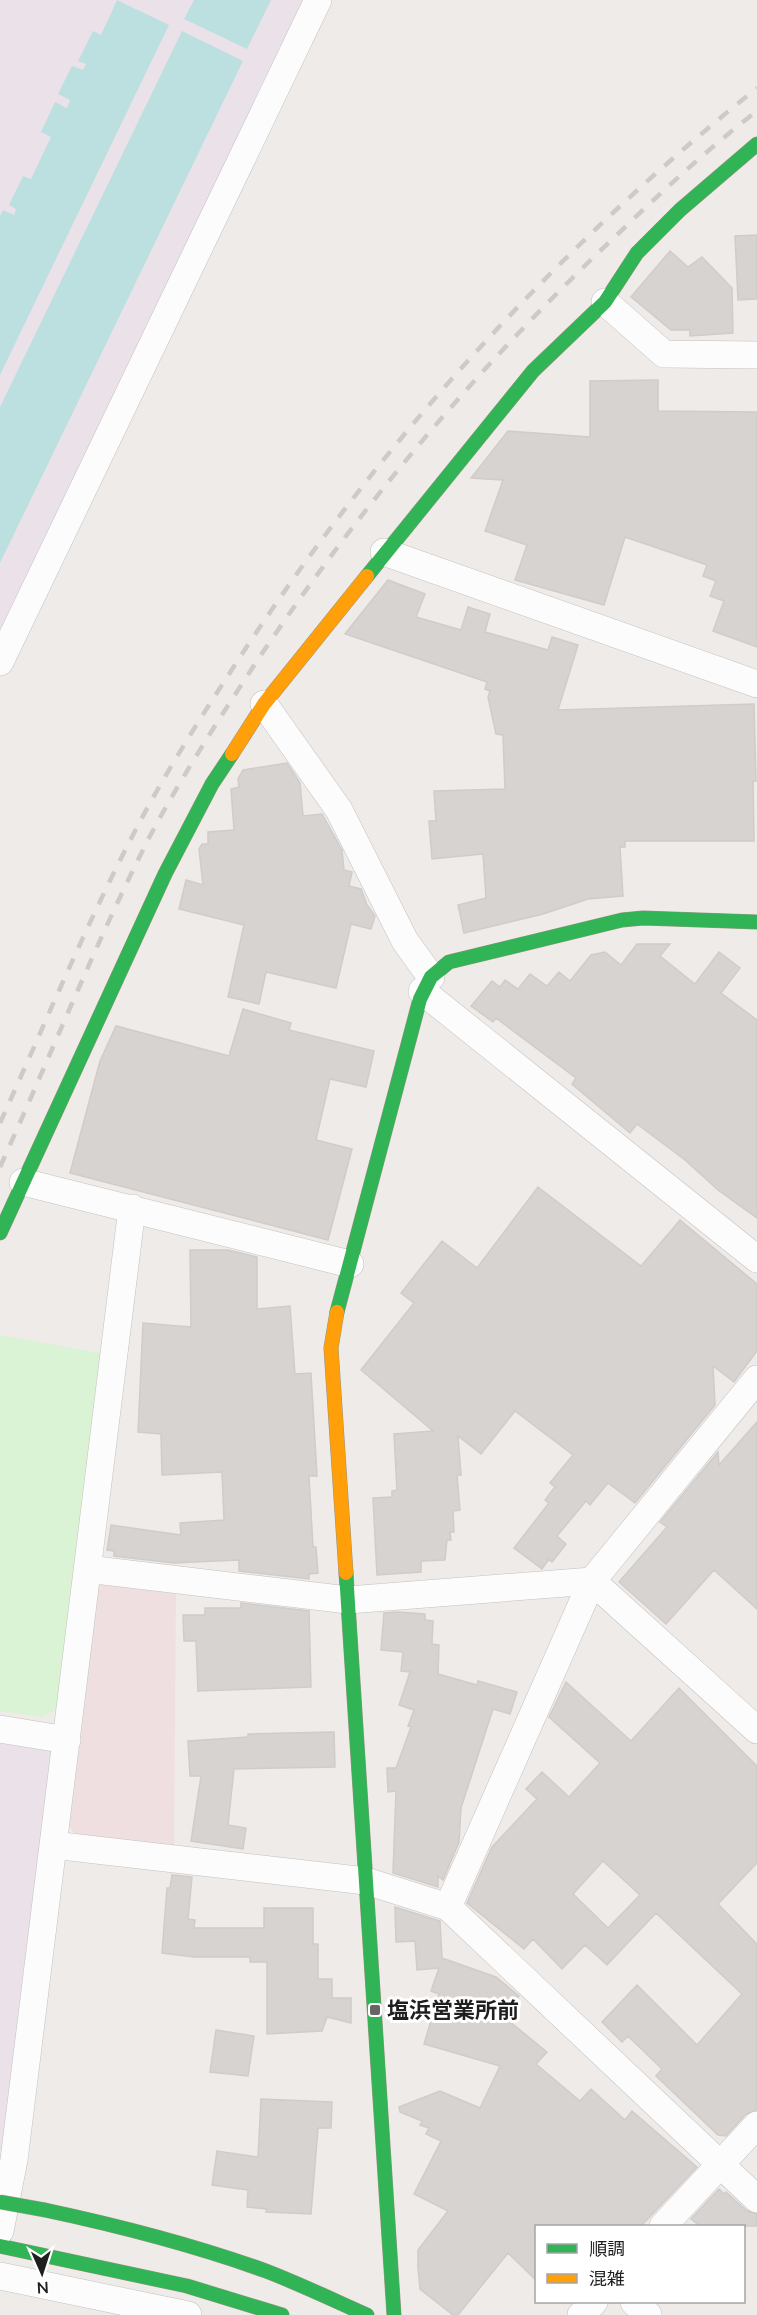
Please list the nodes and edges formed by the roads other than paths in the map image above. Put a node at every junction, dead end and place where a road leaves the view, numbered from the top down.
1 (318, 0) edge
2 (757, 144) edge
3 (604, 302) junction
4 (757, 355) edge
5 (384, 552) junction
6 (0, 662) edge
7 (757, 684) edge
8 (264, 704) junction
9 (757, 922) edge
10 (426, 984) junction
11 (23, 1182) junction
12 (132, 1208) junction
13 (0, 1233) edge
14 (757, 1259) edge
15 (350, 1264) junction
16 (757, 1378) edge
17 (87, 1569) junction
18 (592, 1581) junction
19 (348, 1600) junction
20 (0, 1729) edge
21 (757, 1730) edge
22 (67, 1740) junction
23 (53, 1845) junction
24 (366, 1881) junction
25 (448, 1907) junction
26 (757, 2125) edge
27 (7, 2159) edge
28 (720, 2165) junction
29 (757, 2199) edge
30 (0, 2202) edge
31 (664, 2225) edge
32 (0, 2231) edge
33 (0, 2246) edge
34 (0, 2277) edge
35 (592, 2303) edge
36 (636, 2303) edge
37 (188, 2315) edge
38 (282, 2315) edge
39 (367, 2315) edge
40 (394, 2315) edge
41 (582, 2315) edge
42 (648, 2315) edge

1 - 6 street
2 - 3 main road
3 - 4 street
3 - 5 main road
5 - 7 street
5 - 8 main road
8 - 10 street
8 - 11 main road
9 - 10 main road
10 - 14 street
10 - 15 main road
11 - 12 street
11 - 13 main road
12 - 15 street
12 - 17 street
15 - 19 main road
16 - 18 street
17 - 19 street
17 - 22 street
18 - 19 street
18 - 21 street
18 - 25 street
19 - 24 main road
20 - 22 street
22 - 23 street
23 - 24 street
23 - 27 street
24 - 25 street
24 - 40 main road
25 - 28 street
26 - 28 street
27 - 32 street
28 - 29 street
28 - 31 street
30 - 39 main road, bridge
33 - 38 main road
34 - 37 street
35 - 41 street
36 - 42 street

